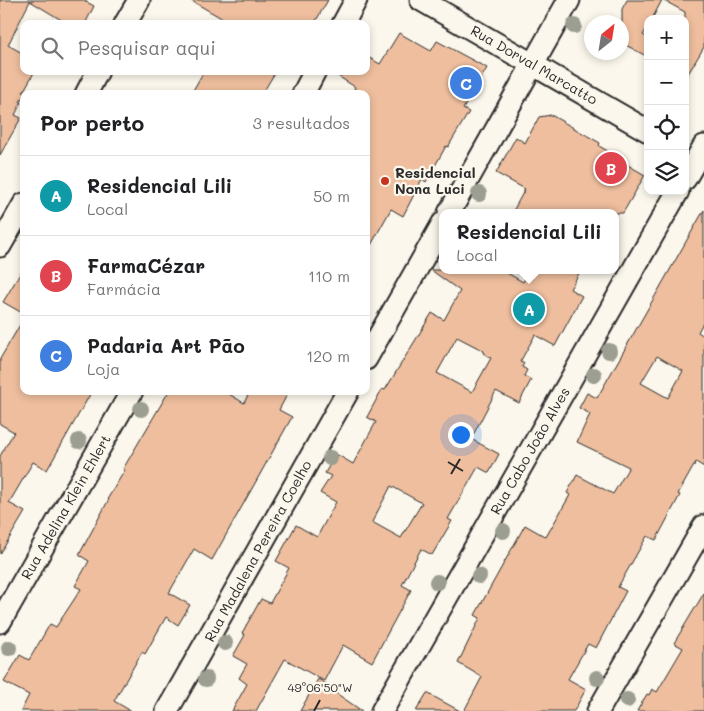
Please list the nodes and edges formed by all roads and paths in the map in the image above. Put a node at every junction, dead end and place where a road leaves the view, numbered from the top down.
1 (139, 0) edge
2 (356, 0) edge
3 (421, 0) edge
4 (569, 0) edge
5 (127, 20) edge
6 (345, 20) edge
7 (532, 64) junction
8 (96, 75) edge
9 (313, 75) edge
10 (88, 90) edge
11 (304, 90) edge
12 (644, 129) edge
13 (697, 156) edge
14 (689, 171) edge
15 (676, 195) edge
16 (451, 209) edge
17 (20, 211) edge
18 (439, 230) edge
19 (0, 246) edge
20 (370, 351) edge
21 (130, 395) edge
22 (346, 395) edge
23 (704, 526) edge
24 (0, 622) edge
25 (167, 711) edge
26 (382, 711) edge
27 (598, 711) edge

1 - 5 street
2 - 6 street
3 - 7 street, Rua Dorval Marcatto
4 - 7 street
7 - 12 street, Rua Dorval Marcatto
7 - 16 street
8 - 10 street
9 - 11 street
13 - 14 street
15 - 26 street, Rua Cabo João Alves
17 - 19 street
18 - 20 street
21 - 24 street, Rua Adelina Klein Ehlert
22 - 25 street, Rua Madalena Pereira Coelho
23 - 27 street

